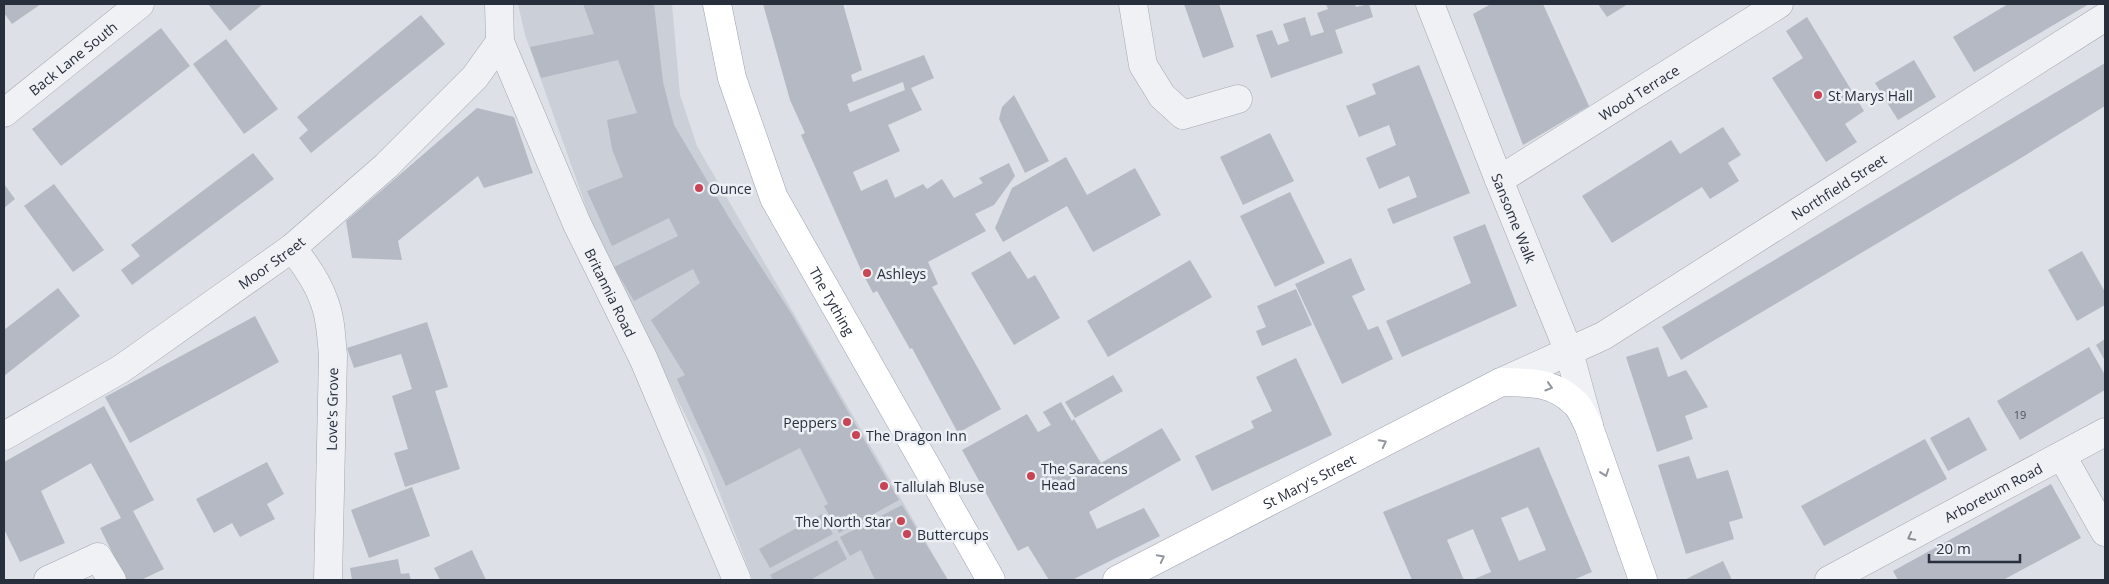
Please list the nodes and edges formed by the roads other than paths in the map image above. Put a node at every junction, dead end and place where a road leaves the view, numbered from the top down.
1 (140, 4) edge
2 (499, 4) edge
3 (717, 4) edge
4 (1133, 4) edge
5 (1430, 4) edge
6 (1780, 4) edge
7 (2105, 17) edge
8 (500, 42) junction
9 (1238, 99) dead end
10 (4, 113) edge
11 (1499, 180) junction
12 (292, 248) junction
13 (1569, 352) junction
14 (1501, 382) junction
15 (1590, 430) junction
16 (2105, 432) edge
17 (4, 436) edge
18 (2062, 456) junction
19 (2105, 532) edge
20 (48, 580) edge
21 (112, 580) edge
22 (328, 580) edge
23 (737, 580) edge
24 (991, 580) edge
25 (1118, 580) edge
26 (1643, 580) edge
27 (1830, 580) edge

1 - 10 street, Back Lane South
2 - 8 street, Britannia Road
3 - 24 main road, The Tything
4 - 9 street
5 - 11 street, Sansome Walk
6 - 11 street, Wood Terrace
7 - 13 street, Northfield Street
8 - 12 street, Moor Street
8 - 23 street, Britannia Road
11 - 13 street, Sansome Walk
12 - 17 street, Moor Street
12 - 22 street, Love's Grove
13 - 14 street, Northfield Street
13 - 15 street, Sansome Walk
14 -> 15 main road
25 -> 14 main road, St Mary's Street
15 -> 26 main road, Sansome Walk
16 - 18 street, Arboretum Road
18 - 19 street
18 -> 27 street, Arboretum Road
20 - 21 street

